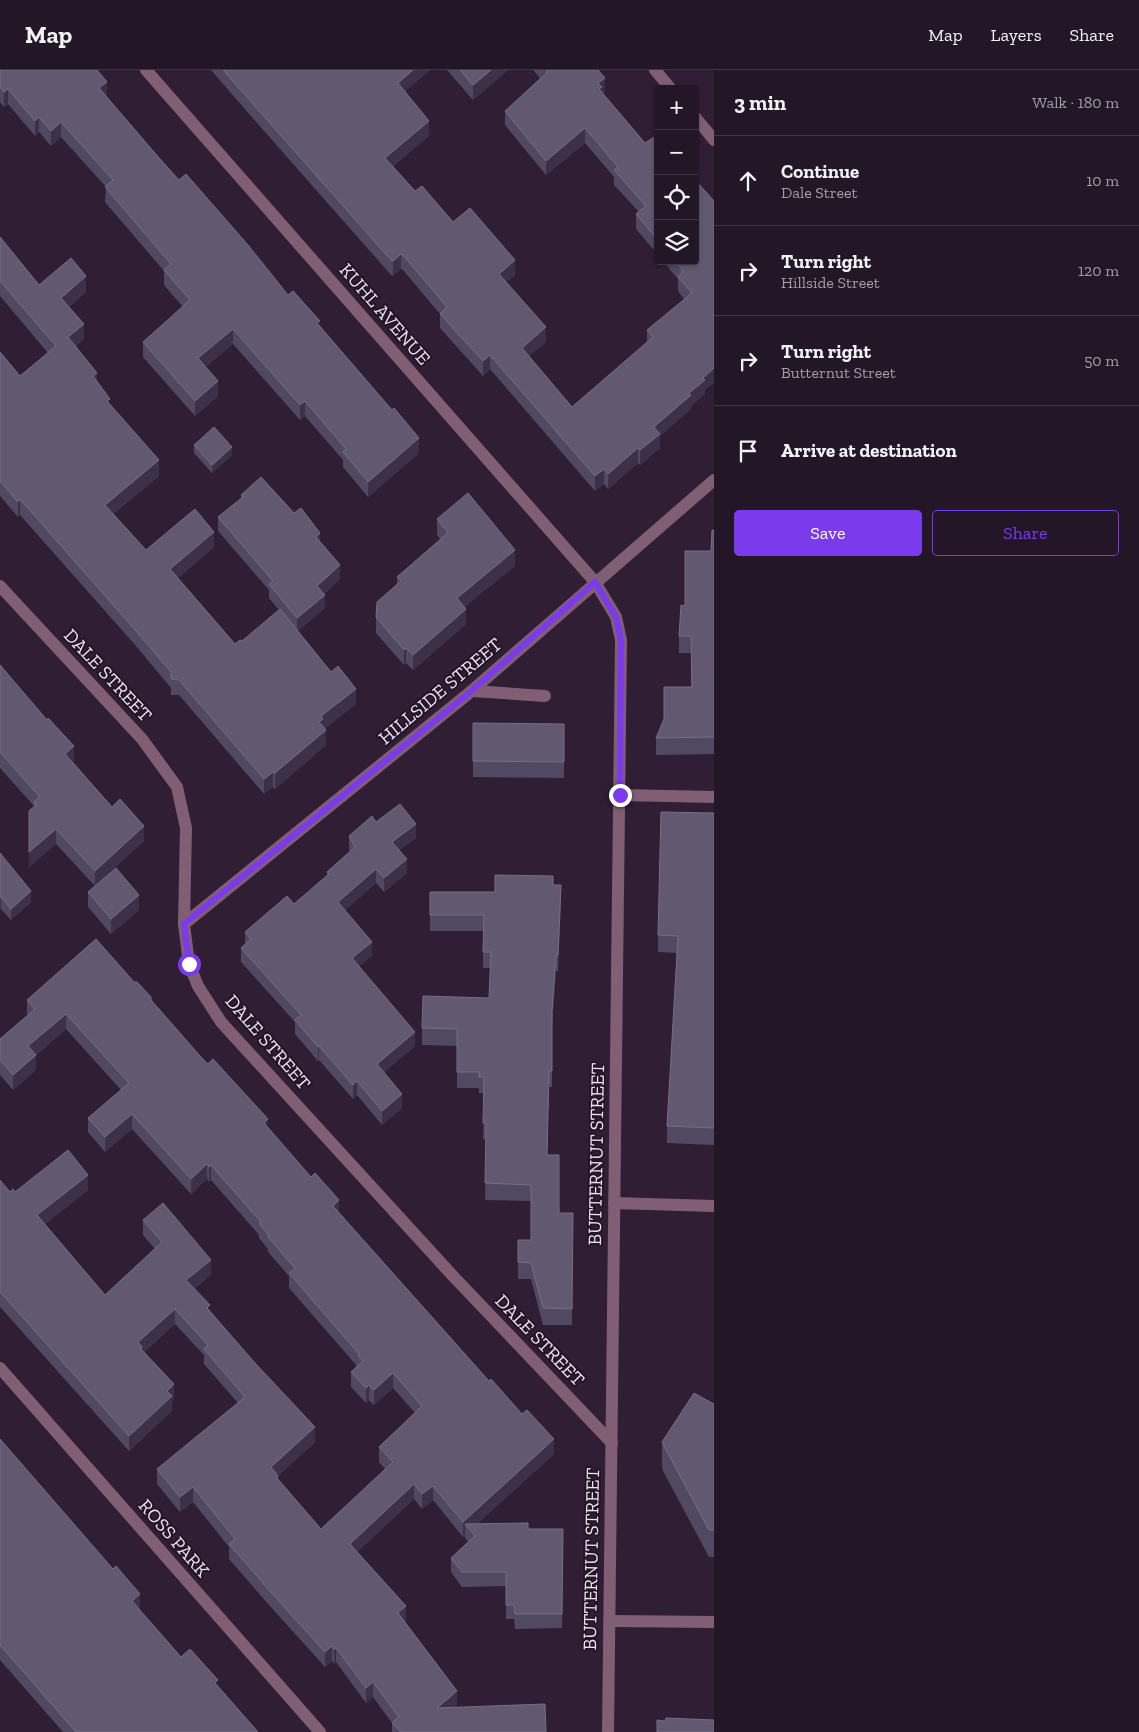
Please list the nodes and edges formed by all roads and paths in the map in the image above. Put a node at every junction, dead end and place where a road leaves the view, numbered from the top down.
1 (146, 70) edge
2 (655, 70) edge
3 (668, 85) edge
4 (699, 122) edge
5 (714, 140) edge
6 (714, 480) edge
7 (595, 582) junction
8 (0, 586) edge
9 (472, 690) junction
10 (545, 696) dead end
11 (620, 795) junction
12 (714, 797) edge
13 (184, 924) junction
14 (614, 1203) junction
15 (714, 1206) edge
16 (0, 1368) edge
17 (612, 1443) junction
18 (610, 1621) junction
19 (714, 1622) edge
20 (320, 1732) edge
21 (608, 1732) edge

1 - 7 street, KUHL AVENUE
2 - 3 street
4 - 5 street
6 - 7 street, HILLSIDE STREET
7 - 9 street, HILLSIDE STREET
7 - 11 street, BUTTERNUT STREET
8 - 13 street, DALE STREET
9 - 10 street
9 - 13 street, HILLSIDE STREET
11 - 12 street
11 - 14 street, BUTTERNUT STREET
13 - 17 street, DALE STREET
14 - 15 street
14 - 17 street, BUTTERNUT STREET
16 - 20 street, ROSS PARK
17 - 18 street, BUTTERNUT STREET
18 - 19 street
18 - 21 street, BUTTERNUT STREET

